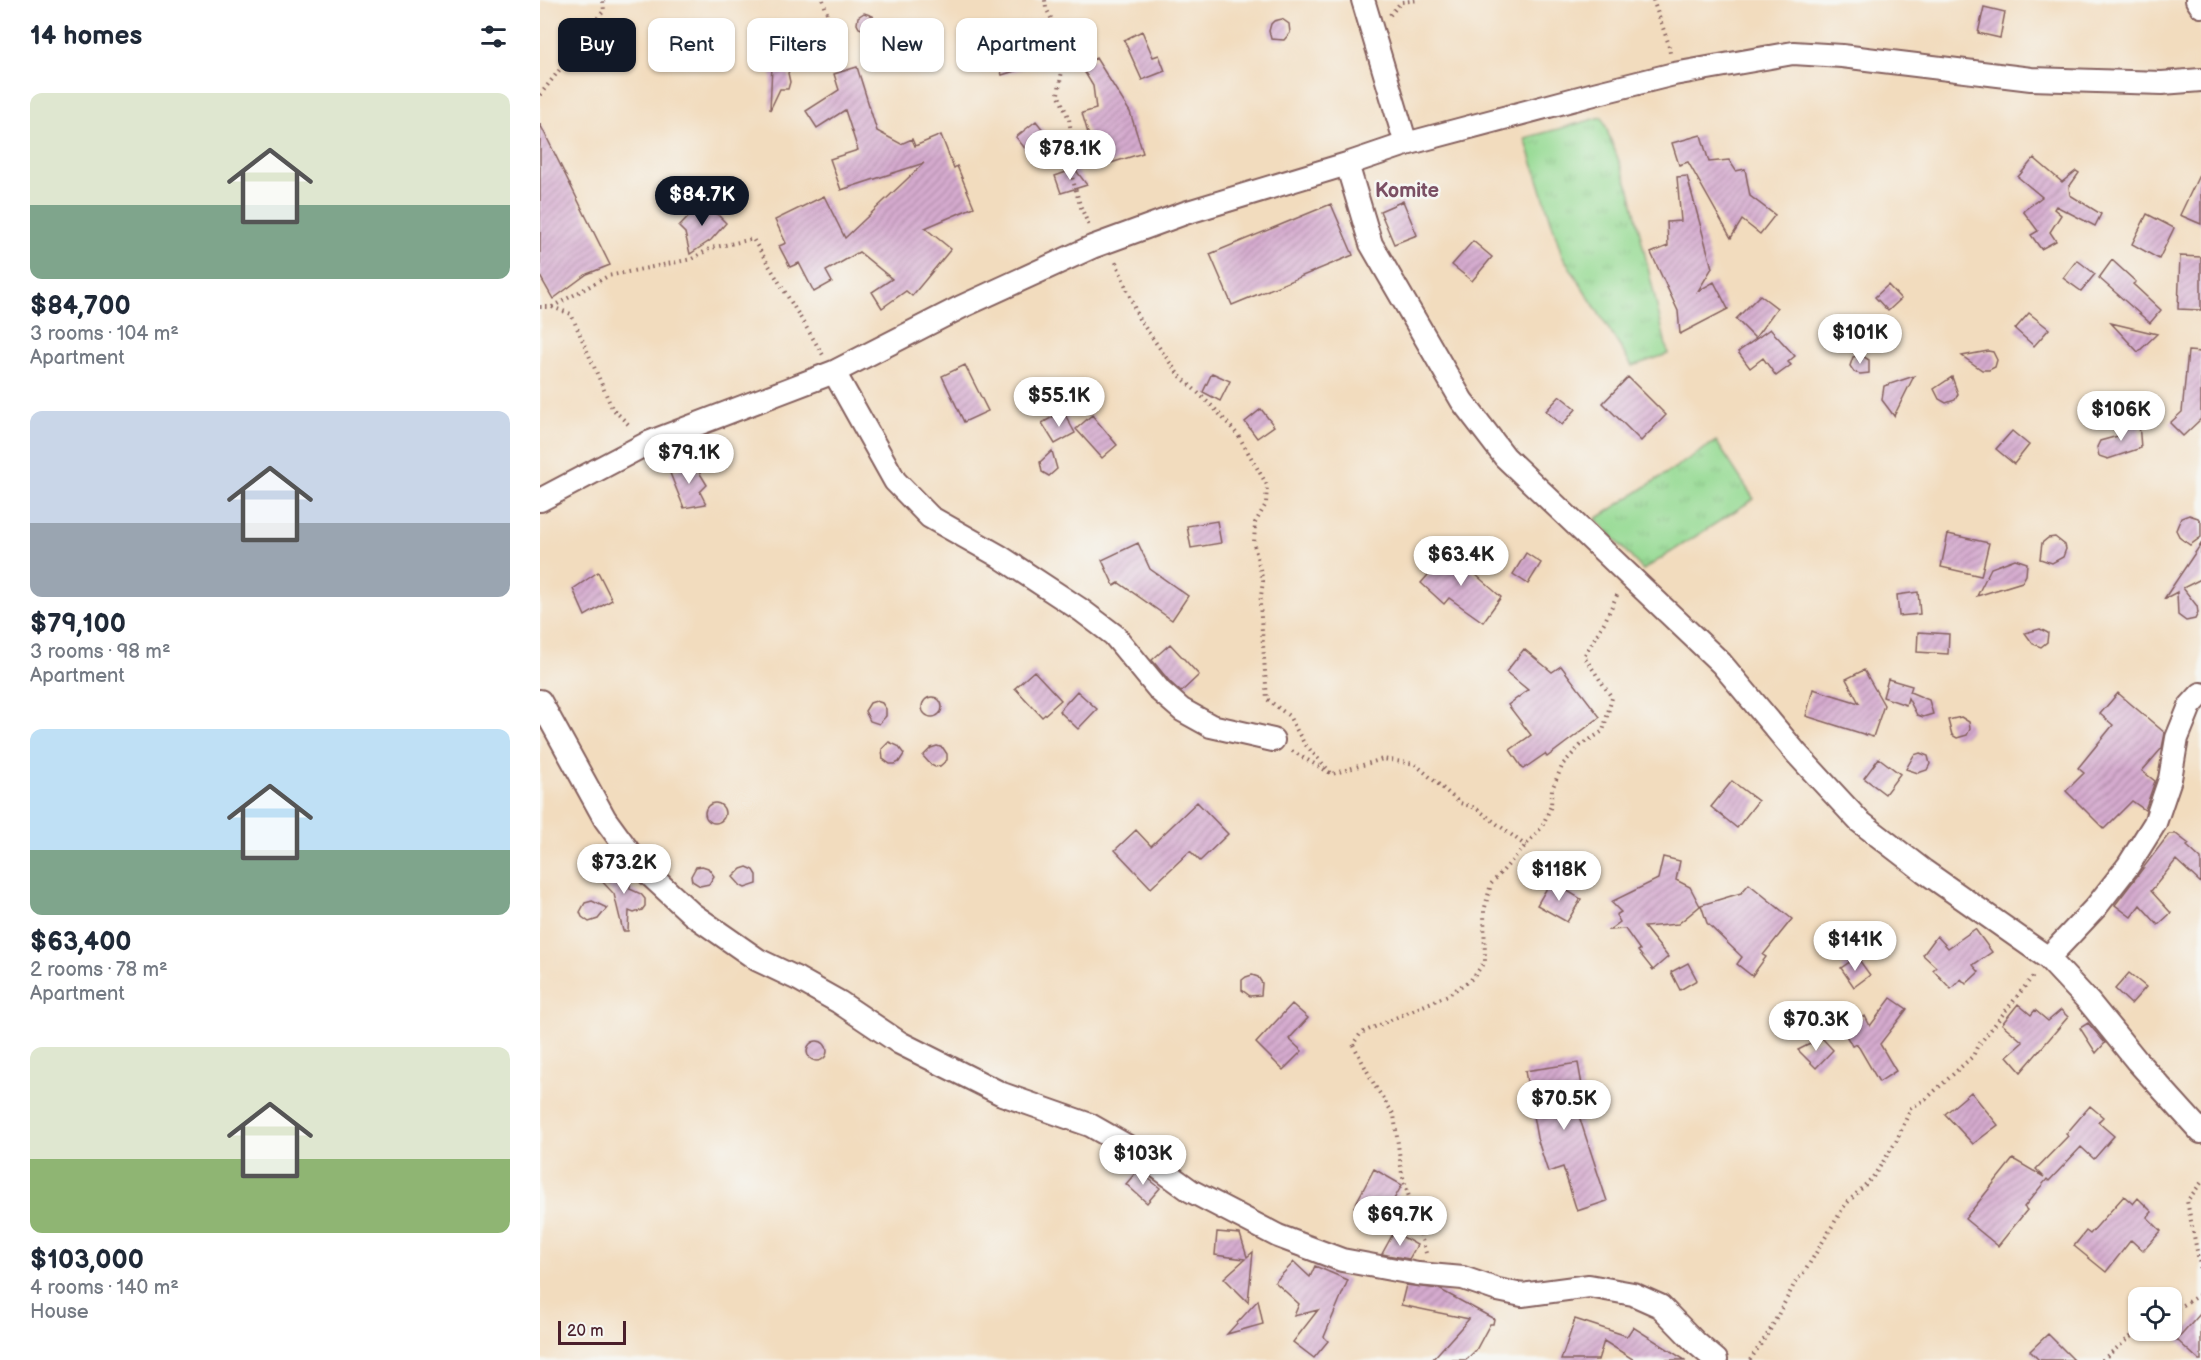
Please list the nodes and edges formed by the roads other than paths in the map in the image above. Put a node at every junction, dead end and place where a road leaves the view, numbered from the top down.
1 (1364, 0) edge
2 (2197, 0) edge
3 (2201, 6) edge
4 (2201, 80) edge
5 (1406, 144) junction
6 (1347, 164) junction
7 (834, 372) junction
8 (540, 500) edge
9 (2201, 694) edge
10 (540, 701) edge
11 (1273, 740) road end
12 (2048, 958) junction
13 (2201, 1132) edge
14 (1716, 1360) edge

1 - 5 street
2 - 3 street
4 - 5 street
5 - 6 street
6 - 7 street
6 - 12 street
7 - 8 street
7 - 11 street
9 - 12 street
10 - 14 street
12 - 13 street

